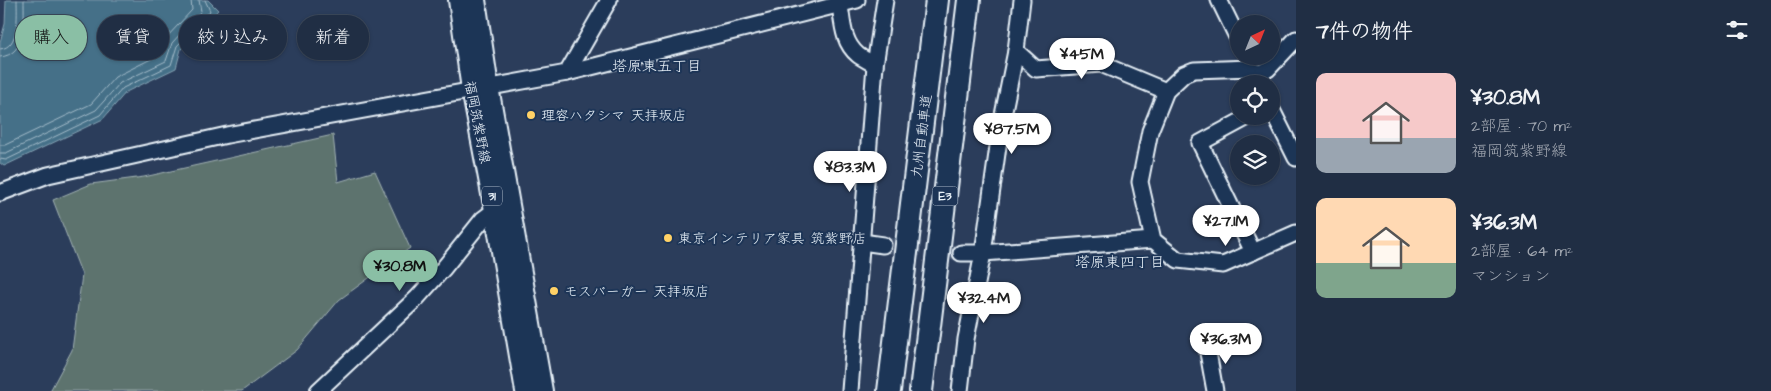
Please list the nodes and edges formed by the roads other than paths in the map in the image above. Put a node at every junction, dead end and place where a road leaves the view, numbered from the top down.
1 (459, 0) edge
2 (475, 0) edge
3 (609, 0) edge
4 (857, 0) edge
5 (885, 0) edge
6 (937, 0) edge
7 (969, 0) edge
8 (1022, 0) edge
9 (1219, 0) edge
10 (840, 2) edge
11 (1230, 23) edge
12 (1296, 39) edge
13 (1016, 51) junction
14 (875, 64) junction
15 (1253, 71) edge
16 (566, 74) junction
17 (480, 88) junction
18 (1166, 90) junction
19 (1233, 125) edge
20 (1280, 125) edge
21 (1296, 158) edge
22 (0, 193) edge
23 (495, 210) junction
24 (1296, 233) edge
25 (1152, 240) junction
26 (862, 242) junction
27 (883, 245) tunnel mouth
28 (1253, 252) junction
29 (961, 253) tunnel mouth
30 (983, 253) junction
31 (1207, 347) dead end
32 (318, 391) edge
33 (526, 391) edge
34 (542, 391) edge
35 (850, 391) edge
36 (889, 391) edge
37 (921, 391) edge
38 (960, 391) edge
39 (1215, 391) edge

1 - 17 main road, 福岡筑紫野線 / 31
2 - 17 main road, 福岡筑紫野線 / 31
3 - 16 street
4 - 10 street
5 - 14 street
6 - 36 highway, 九州自動車道 / E3
7 - 37 highway, E3
8 - 13 street
9 - 11 street
10 - 14 street
10 - 16 street
12 - 15 street
13 - 18 street
13 - 30 street
14 - 26 street
15 - 18 street
16 - 17 street
17 - 22 street
17 - 23 main road, 福岡筑紫野線 / 31
17 - 34 main road, 福岡筑紫野線 / 31
18 - 25 street
19 - 28 street
20 - 21 street
23 - 32 street
23 - 33 main road, 福岡筑紫野線 / 31
24 - 28 street
25 - 28 street
25 - 30 street
26 - 27 street
26 - 35 street
29 - 30 street
30 - 38 street
31 - 39 street

